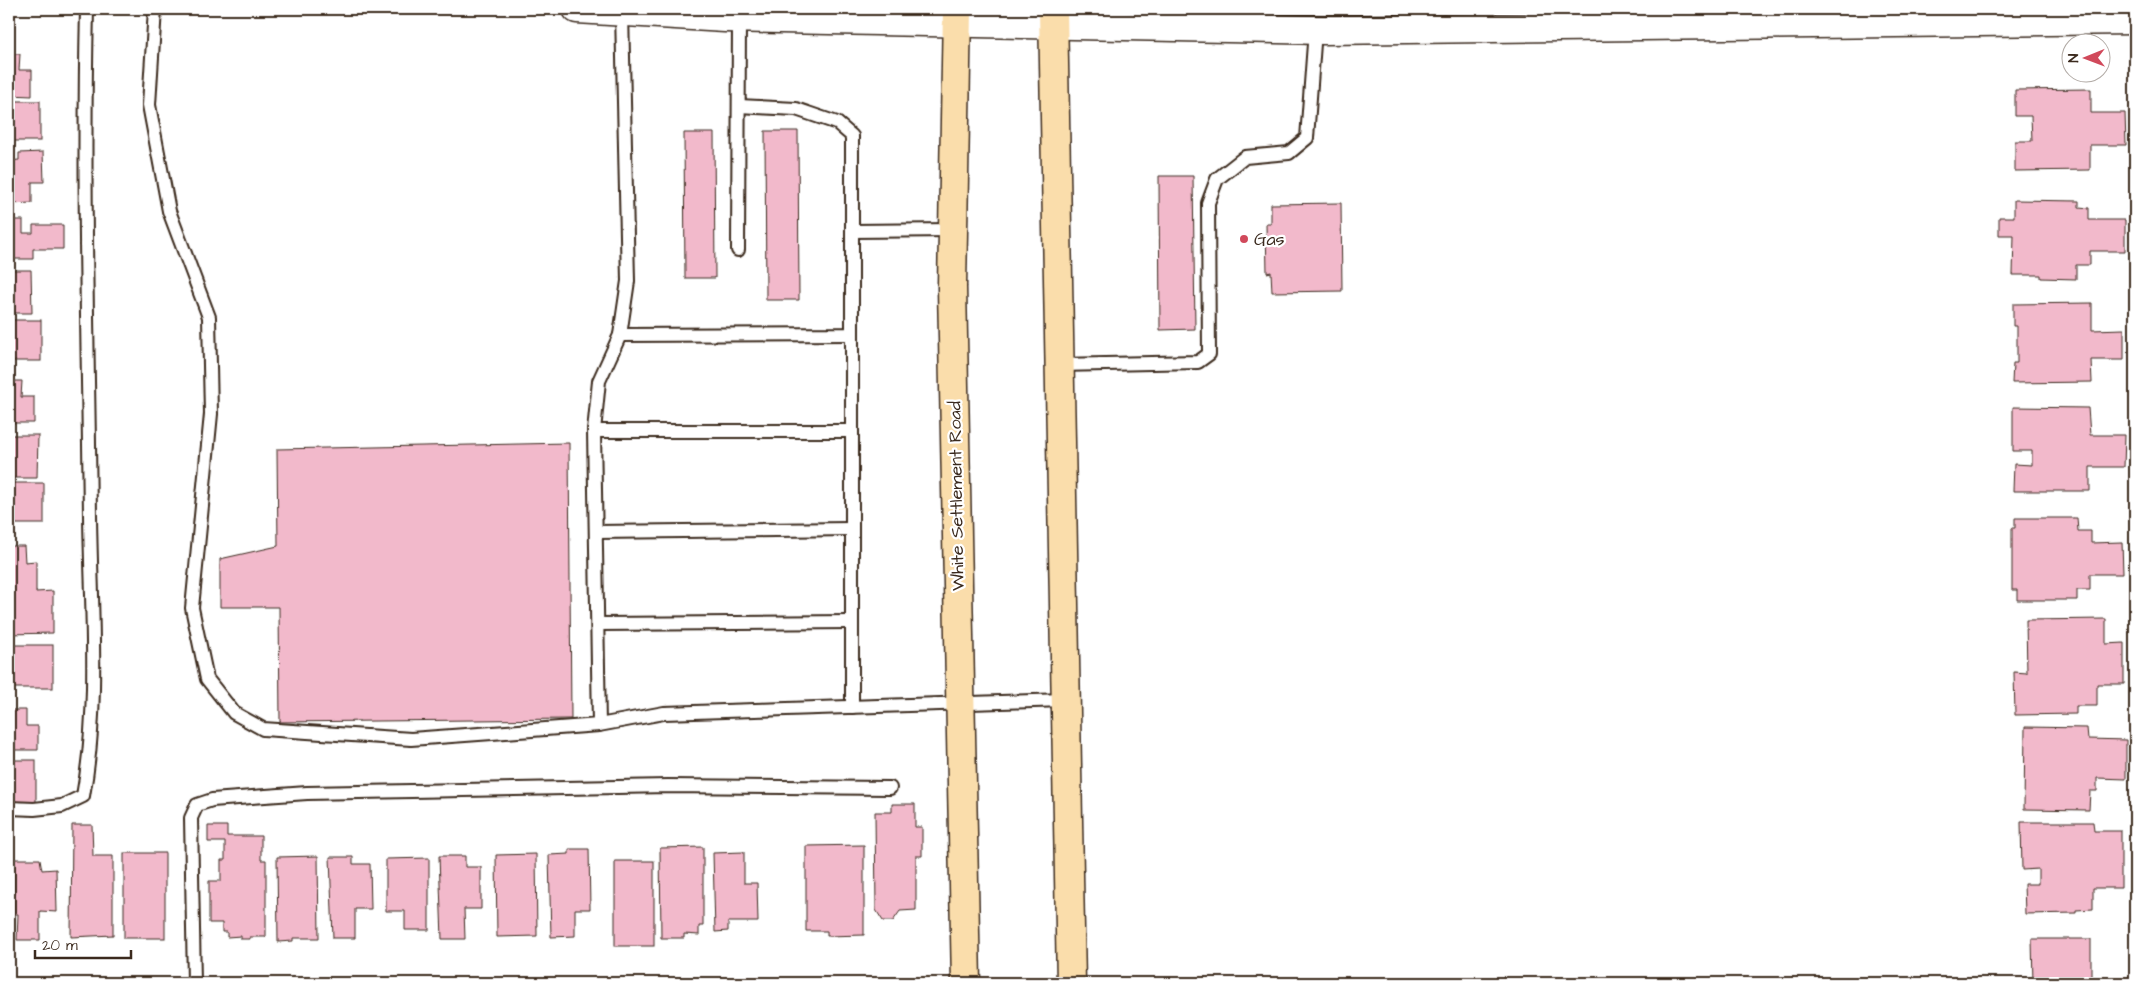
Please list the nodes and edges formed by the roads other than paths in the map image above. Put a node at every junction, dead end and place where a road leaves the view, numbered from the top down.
1 (87, 9) edge
2 (155, 9) edge
3 (577, 9) edge
4 (622, 12) junction
5 (957, 16) edge
6 (1053, 17) edge
7 (739, 18) junction
8 (2135, 20) edge
9 (1315, 30) junction
10 (739, 106) junction
11 (953, 230) junction
12 (852, 231) junction
13 (738, 250) dead end
14 (852, 334) junction
15 (620, 335) junction
16 (1059, 365) junction
17 (594, 431) junction
18 (852, 431) junction
19 (852, 530) junction
20 (596, 532) junction
21 (852, 622) junction
22 (598, 624) junction
23 (1065, 700) junction
24 (960, 704) junction
25 (852, 707) junction
26 (599, 725) junction
27 (890, 788) dead end
28 (9, 808) edge
29 (194, 983) edge
30 (966, 983) edge
31 (1071, 983) edge

1 - 28 lane
2 - 26 lane
3 - 4 main road
4 - 7 main road
4 - 15 lane
5 - 6 main road
5 - 7 main road
5 - 11 main road, White Settlement Road
6 - 9 main road
6 - 16 main road
7 - 10 lane
8 - 9 main road
9 - 16 lane
10 - 12 lane
10 - 13 lane
11 - 12 lane
11 - 24 main road, White Settlement Road
12 - 14 lane
14 - 15 lane
14 - 18 lane
15 - 17 lane
16 - 23 main road
17 - 18 lane
17 - 20 lane
18 - 19 lane
19 - 20 lane
19 - 21 lane
20 - 22 lane
21 - 22 lane
21 - 25 lane
22 - 26 lane
23 - 24 lane
23 - 31 main road
24 - 25 lane
24 - 30 main road, White Settlement Road
25 - 26 lane
27 - 29 lane

